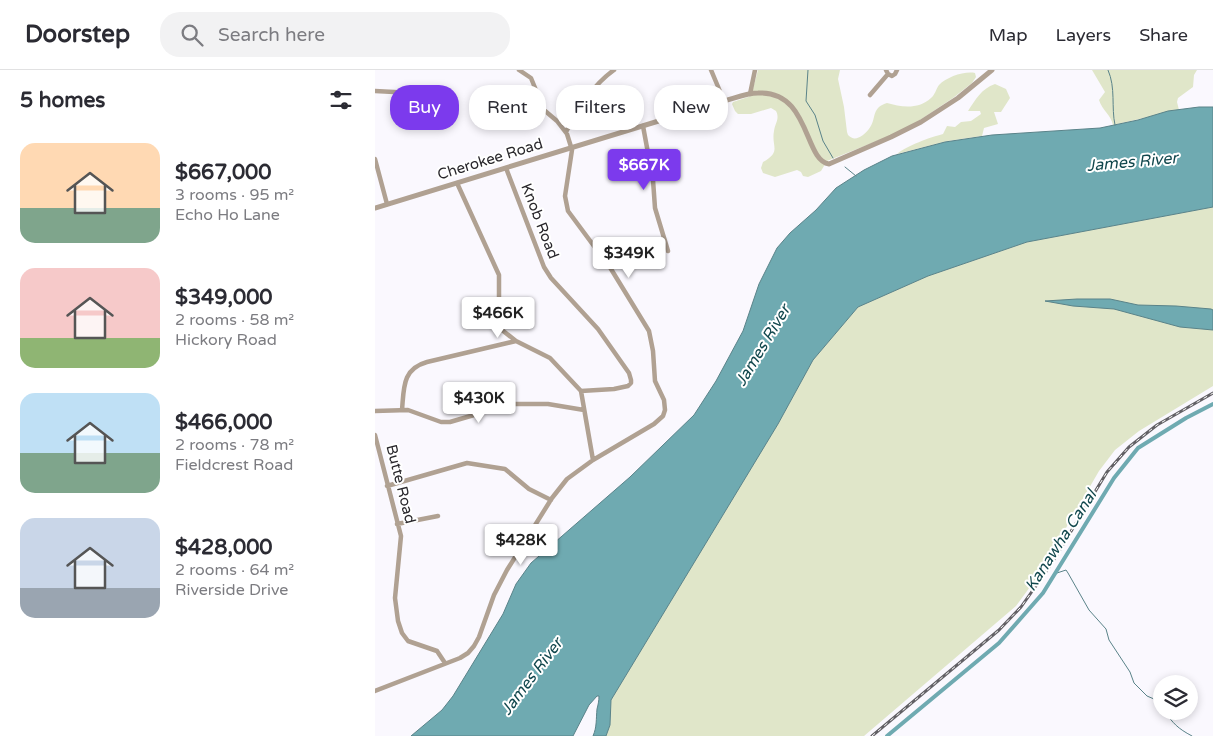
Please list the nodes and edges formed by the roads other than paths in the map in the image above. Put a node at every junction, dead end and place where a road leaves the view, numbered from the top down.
1 (519, 70) edge
2 (614, 70) edge
3 (711, 70) edge
4 (755, 70) edge
5 (897, 70) edge
6 (992, 70) edge
7 (887, 72) edge
8 (718, 85) edge
9 (375, 91) edge
10 (390, 92) edge
11 (750, 94) junction
12 (870, 95) dead end
13 (728, 100) edge
14 (629, 130) edge
15 (644, 130) edge
16 (566, 132) junction
17 (571, 147) junction
18 (375, 159) edge
19 (506, 168) junction
20 (457, 183) junction
21 (387, 204) junction
22 (375, 208) edge
23 (668, 251) dead end
24 (516, 342) junction
25 (581, 391) junction
26 (402, 410) junction
27 (584, 410) junction
28 (375, 411) edge
29 (375, 434) edge
30 (593, 460) junction
31 (387, 486) junction
32 (551, 500) junction
33 (438, 516) dead end
34 (397, 524) junction
35 (445, 664) junction
36 (375, 691) edge

1 - 16 street
2 - 16 street
3 - 8 street
4 - 11 street
5 - 7 street
6 - 11 street, Cherokee Road
7 - 12 street
9 - 10 street
11 - 13 street, Cherokee Road
14 - 17 street, Cherokee Road
15 - 23 street
16 - 17 street
17 - 19 street, Cherokee Road
17 - 30 street
18 - 21 street
19 - 20 street, Cherokee Road
19 - 25 street, Knob Road
20 - 21 street, Cherokee Road
20 - 24 street
21 - 22 street, Cherokee Road
24 - 25 street
24 - 26 street
25 - 27 street
26 - 27 street
26 - 28 street
27 - 30 street
29 - 31 street, Butte Road
30 - 32 street
31 - 32 street
31 - 34 street, Butte Road
32 - 35 street
33 - 34 street
34 - 35 street, Butte Road
35 - 36 street

